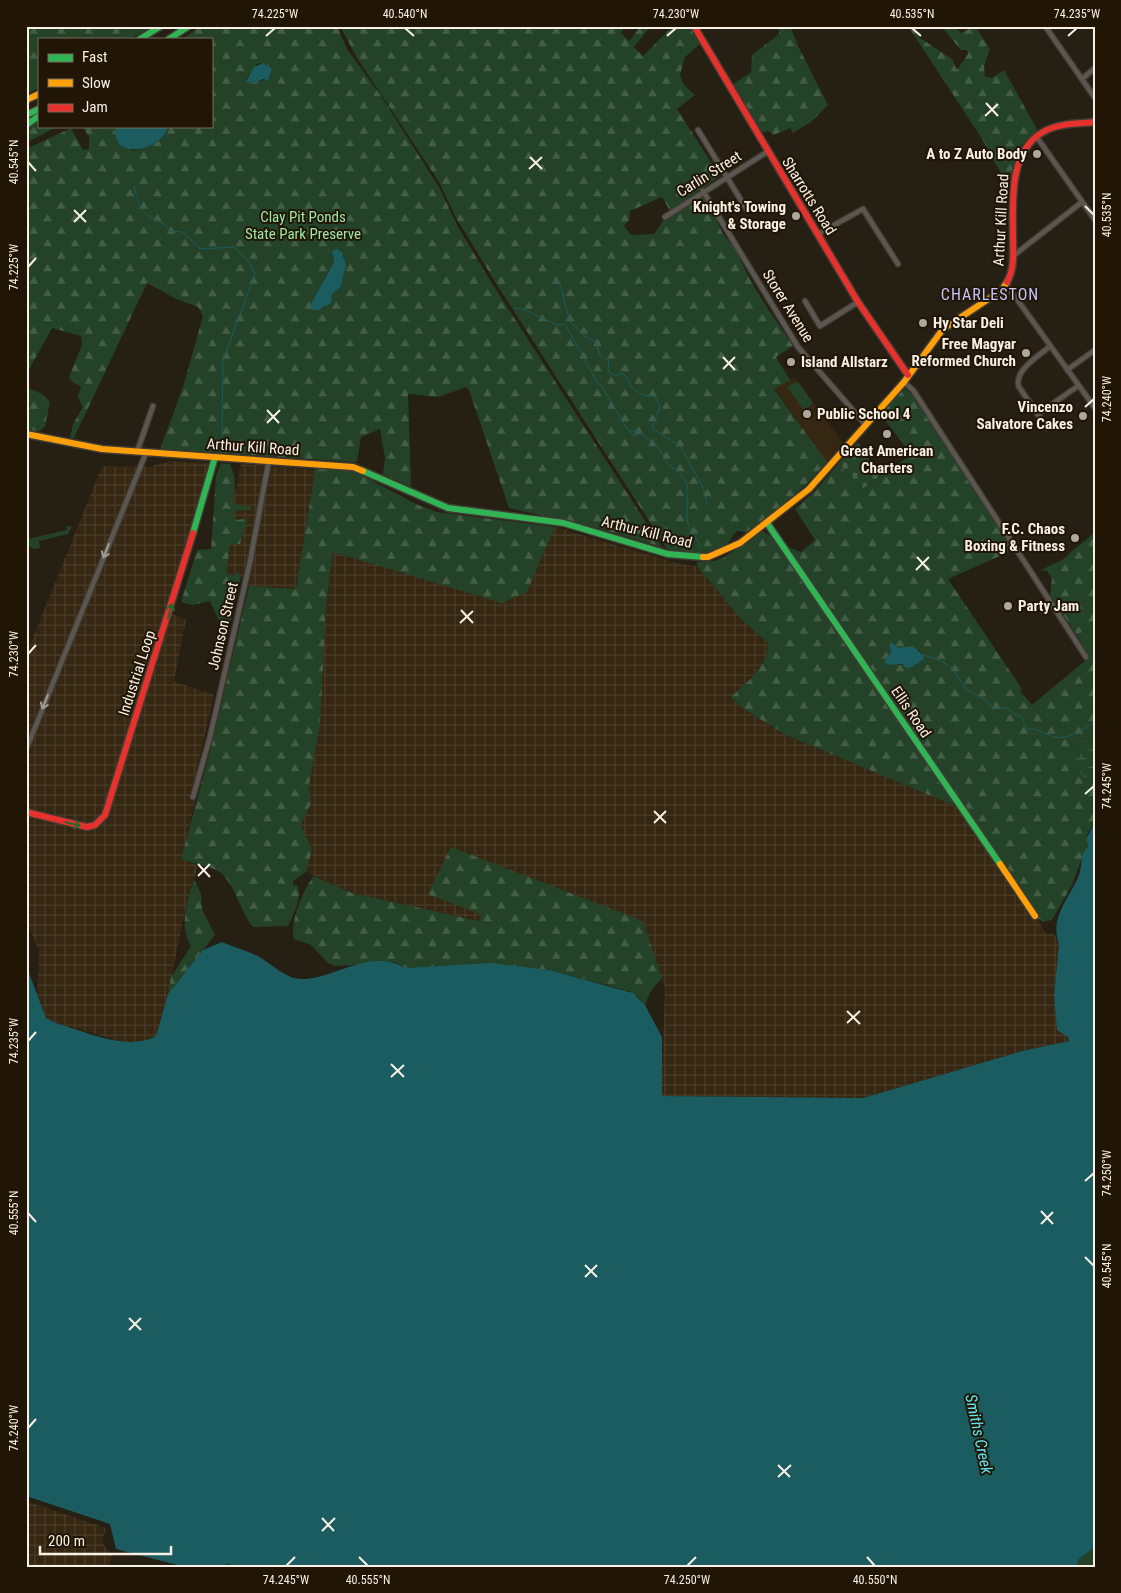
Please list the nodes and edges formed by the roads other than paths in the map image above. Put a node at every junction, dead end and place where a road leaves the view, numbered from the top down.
1 (161, 26) edge
2 (189, 26) edge
3 (694, 26) edge
4 (1045, 26) edge
5 (142, 38) edge
6 (171, 38) edge
7 (1095, 68) edge
8 (1082, 79) junction
9 (38, 94) edge
10 (1095, 98) edge
11 (26, 100) edge
12 (38, 109) edge
13 (26, 115) edge
14 (38, 117) edge
15 (1095, 122) edge
16 (26, 125) edge
17 (698, 130) dead end
18 (1036, 136) junction
19 (767, 152) junction
20 (726, 177) junction
21 (703, 191) junction
22 (1082, 202) junction
23 (747, 210) dead end
24 (665, 217) dead end
25 (1095, 220) edge
26 (818, 234) junction
27 (1013, 256) junction
28 (898, 264) dead end
29 (1006, 284) junction
30 (805, 301) dead end
31 (858, 302) junction
32 (1050, 346) junction
33 (1095, 350) edge
34 (1067, 370) junction
35 (908, 375) junction
36 (904, 382) junction
37 (1078, 386) junction
38 (153, 406) dead end
39 (1095, 408) edge
40 (1038, 414) junction
41 (866, 424) junction
42 (1047, 428) dead end
43 (26, 434) edge
44 (138, 452) junction
45 (146, 453) junction
46 (215, 457) junction
47 (269, 460) junction
48 (767, 523) junction
49 (1086, 657) dead end
50 (26, 750) edge
51 (193, 797) dead end
52 (26, 812) edge
53 (1035, 916) dead end

1 - 5 main road
2 - 6 main road
3 - 19 main road, Sharrotts Road
4 - 8 street
7 - 8 street
8 - 10 street
9 - 11 main road
12 - 13 main road
14 - 16 main road
15 - 18 main road, Arthur Kill Road
17 - 20 street
18 - 22 street
18 - 27 main road, Arthur Kill Road
19 - 20 street, Carlin Street
19 - 26 main road, Sharrotts Road
20 - 21 street, Carlin Street
20 - 23 street
21 - 24 street, Carlin Street
21 - 41 street, Storer Avenue
22 - 25 street
22 - 27 street
26 - 28 street
26 - 31 main road, Sharrotts Road
27 - 29 main road, Arthur Kill Road
29 - 32 street
29 - 35 main road, Arthur Kill Road
30 - 31 street
31 - 35 main road, Sharrotts Road
32 - 34 street
32 - 40 street
33 - 34 street
34 - 37 street
35 - 36 main road, Arthur Kill Road
36 - 41 main road, Arthur Kill Road
36 - 49 street
37 - 39 street
37 - 40 street
38 - 44 street
40 - 42 street
41 - 48 main road, Arthur Kill Road
43 - 44 main road, Arthur Kill Road
44 - 45 main road, Arthur Kill Road
45 - 46 main road, Arthur Kill Road
45 -> 50 street
46 - 47 main road, Arthur Kill Road
52 -> 46 main road, Industrial Loop
47 - 48 main road, Arthur Kill Road
47 - 51 street, Johnson Street
48 - 53 main road, Ellis Road

